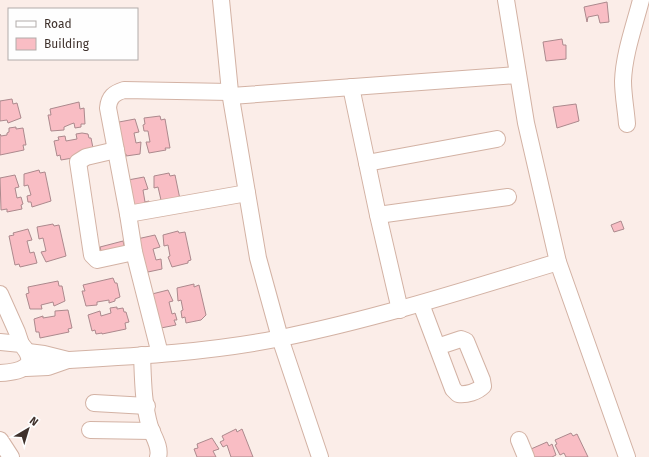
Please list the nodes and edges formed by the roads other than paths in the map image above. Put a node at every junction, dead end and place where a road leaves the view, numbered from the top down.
1 (221, 0) edge
2 (506, 0) edge
3 (641, 0) edge
4 (518, 75) junction
5 (351, 88) junction
6 (231, 94) junction
7 (627, 124) dead end
8 (496, 139) dead end
9 (116, 150) junction
10 (366, 163) junction
11 (247, 193) junction
12 (508, 197) dead end
13 (128, 214) junction
14 (378, 215) junction
15 (134, 252) junction
16 (558, 262) junction
17 (2, 299) edge
18 (421, 304) junction
19 (400, 310) junction
20 (280, 338) junction
21 (2, 341) edge
22 (437, 347) dead end
23 (160, 354) junction
24 (25, 355) junction
25 (142, 355) junction
26 (0, 373) edge
27 (94, 403) dead end
28 (147, 406) junction
29 (90, 430) dead end
30 (152, 431) junction
31 (0, 440) edge
32 (519, 440) dead end
33 (11, 457) edge
34 (158, 457) edge
35 (320, 457) edge
36 (526, 457) edge
37 (627, 457) edge

1 - 6 street
2 - 4 street
3 - 7 street
4 - 5 street
4 - 16 street
5 - 6 street
5 - 10 street
6 - 9 street
6 - 11 street
8 - 10 street
9 - 13 street
9 - 15 street
10 - 14 street
11 - 13 street
11 - 20 street
12 - 14 street
13 - 15 street
14 - 19 street
15 - 23 street
16 - 18 street
16 - 37 street
17 - 21 street
17 - 24 street
18 - 19 street
18 - 22 street
19 - 20 street
20 - 23 street
20 - 35 street
21 - 24 street
23 - 25 street
24 - 25 street
24 - 26 street
25 - 28 street
27 - 28 street
28 - 30 street
29 - 30 street
30 - 34 street
31 - 33 street
32 - 36 street

